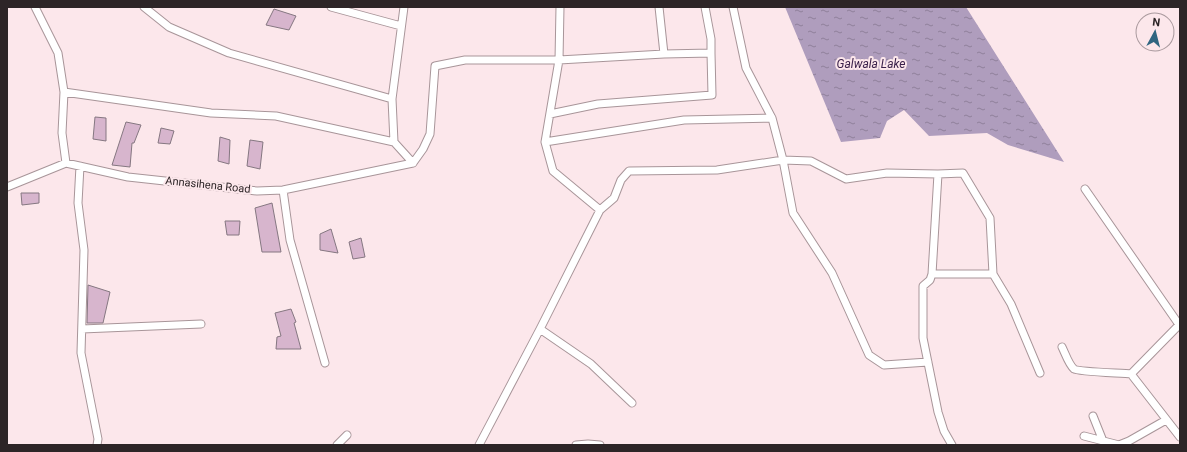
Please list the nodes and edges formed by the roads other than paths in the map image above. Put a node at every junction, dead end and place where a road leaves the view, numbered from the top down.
1 (35, 7) edge
2 (144, 7) edge
3 (331, 7) edge
4 (404, 7) edge
5 (560, 7) edge
6 (659, 7) edge
7 (705, 7) edge
8 (734, 7) edge
9 (401, 26) junction
10 (711, 53) junction
11 (664, 54) junction
12 (560, 60) junction
13 (64, 92) junction
14 (392, 99) junction
15 (550, 114) junction
16 (772, 118) junction
17 (394, 142) junction
18 (545, 142) junction
19 (784, 160) junction
20 (66, 163) junction
21 (413, 163) junction
22 (80, 166) junction
23 (938, 174) junction
24 (7, 187) edge
25 (1085, 189) dead end
26 (282, 190) junction
27 (600, 210) junction
28 (932, 274) junction
29 (993, 274) junction
30 (201, 324) dead end
31 (1180, 326) edge
32 (540, 329) junction
33 (82, 330) junction
34 (1062, 347) dead end
35 (928, 362) junction
36 (325, 363) dead end
37 (1040, 373) dead end
38 (1131, 374) junction
39 (632, 403) dead end
40 (1093, 416) dead end
41 (1166, 420) junction
42 (347, 435) dead end
43 (1084, 436) dead end
44 (1180, 437) edge
45 (1102, 441) junction
46 (97, 445) edge
47 (336, 445) edge
48 (479, 445) edge
49 (576, 445) edge
50 (600, 445) edge
51 (952, 445) edge

1 - 13 street
2 - 14 street
3 - 9 street
4 - 9 street
5 - 12 street
6 - 11 street
7 - 10 street
8 - 16 street
9 - 14 street
10 - 11 street
10 - 15 street
11 - 12 street
12 - 15 street
12 - 21 street
13 - 17 street
13 - 20 street
14 - 17 street
15 - 18 street
16 - 18 street
16 - 19 street
17 - 21 street
18 - 27 street
19 - 23 street
19 - 27 street
19 - 35 street
20 - 22 street, Annasihena Road
20 - 24 street
21 - 26 street, Annasihena Road
22 - 26 street, Annasihena Road
22 - 33 street
23 - 28 street
23 - 29 street
25 - 31 street
26 - 36 street
27 - 32 street
28 - 29 street
28 - 35 street
29 - 37 street
30 - 33 street
31 - 38 street
32 - 39 street
32 - 48 street
33 - 46 street
34 - 38 street
35 - 51 street
38 - 41 street
40 - 45 street
41 - 44 street
41 - 45 street
42 - 47 street
43 - 45 street
49 - 50 street

